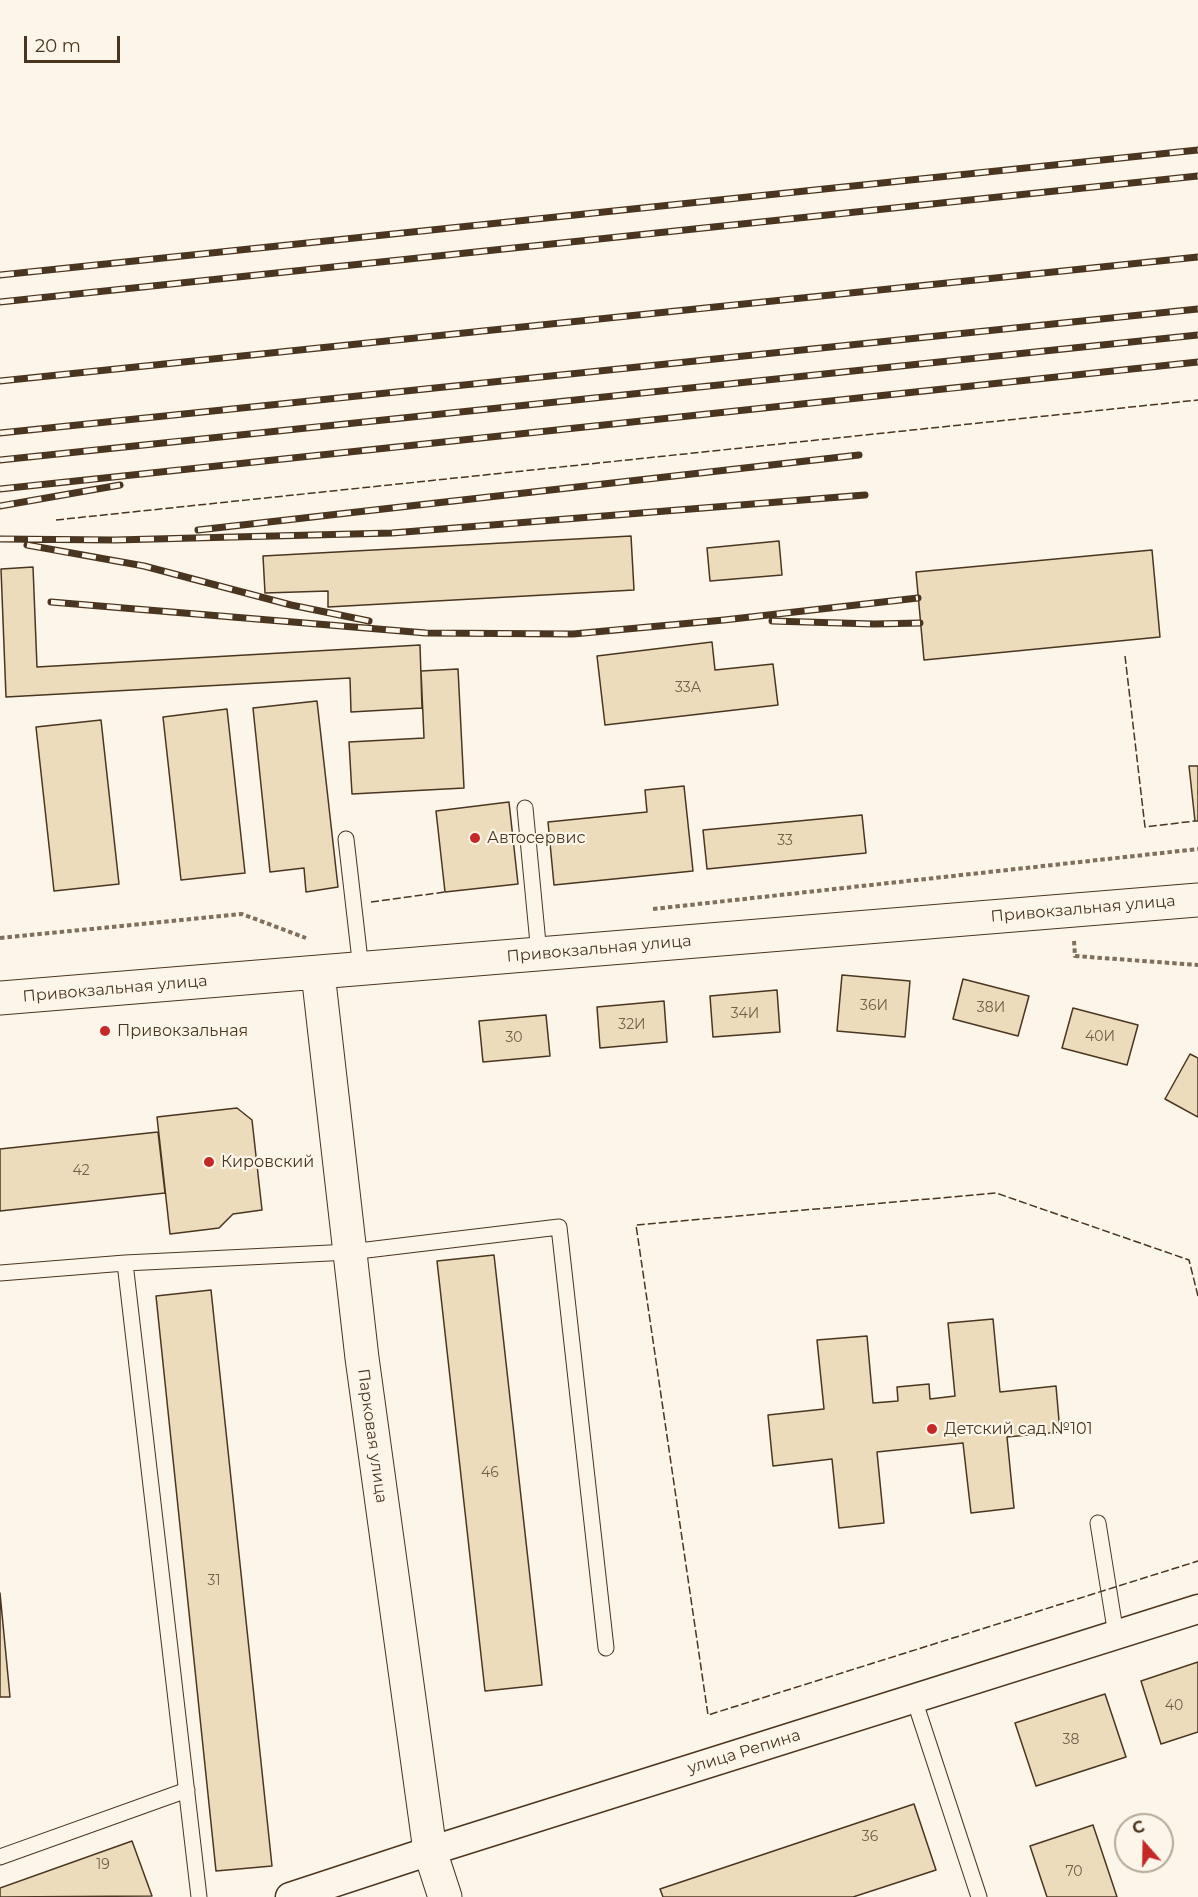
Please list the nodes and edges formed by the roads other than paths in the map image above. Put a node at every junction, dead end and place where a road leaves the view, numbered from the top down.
1 (525, 808) dead end
2 (346, 839) dead end
3 (1198, 900) edge
4 (539, 954) junction
5 (317, 957) junction
6 (361, 969) junction
7 (0, 998) edge
8 (350, 1252) junction
9 (125, 1263) junction
10 (0, 1272) edge
11 (1098, 1523) dead end
12 (1198, 1609) edge
13 (1116, 1635) junction
14 (606, 1648) dead end
15 (914, 1699) junction
16 (187, 1790) junction
17 (430, 1851) junction
18 (0, 1857) edge
19 (199, 1897) edge
20 (290, 1897) edge
21 (445, 1897) edge
22 (979, 1897) edge

1 - 4 lane
2 - 6 lane
3 - 4 street, Привокзальная улица
4 - 6 street, Привокзальная улица
5 - 6 street, Привокзальная улица
5 - 7 street, Привокзальная улица
5 - 8 street, Парковая улица
8 - 9 lane
8 - 14 lane
8 - 17 street, Парковая улица
9 - 10 lane
9 - 16 lane
11 - 13 lane
12 - 13 street, улица Репина
13 - 15 street, улица Репина
15 - 17 street, улица Репина
15 - 22 lane
16 - 18 lane
16 - 19 lane
17 - 20 street, улица Репина
17 - 21 street, Парковая улица

